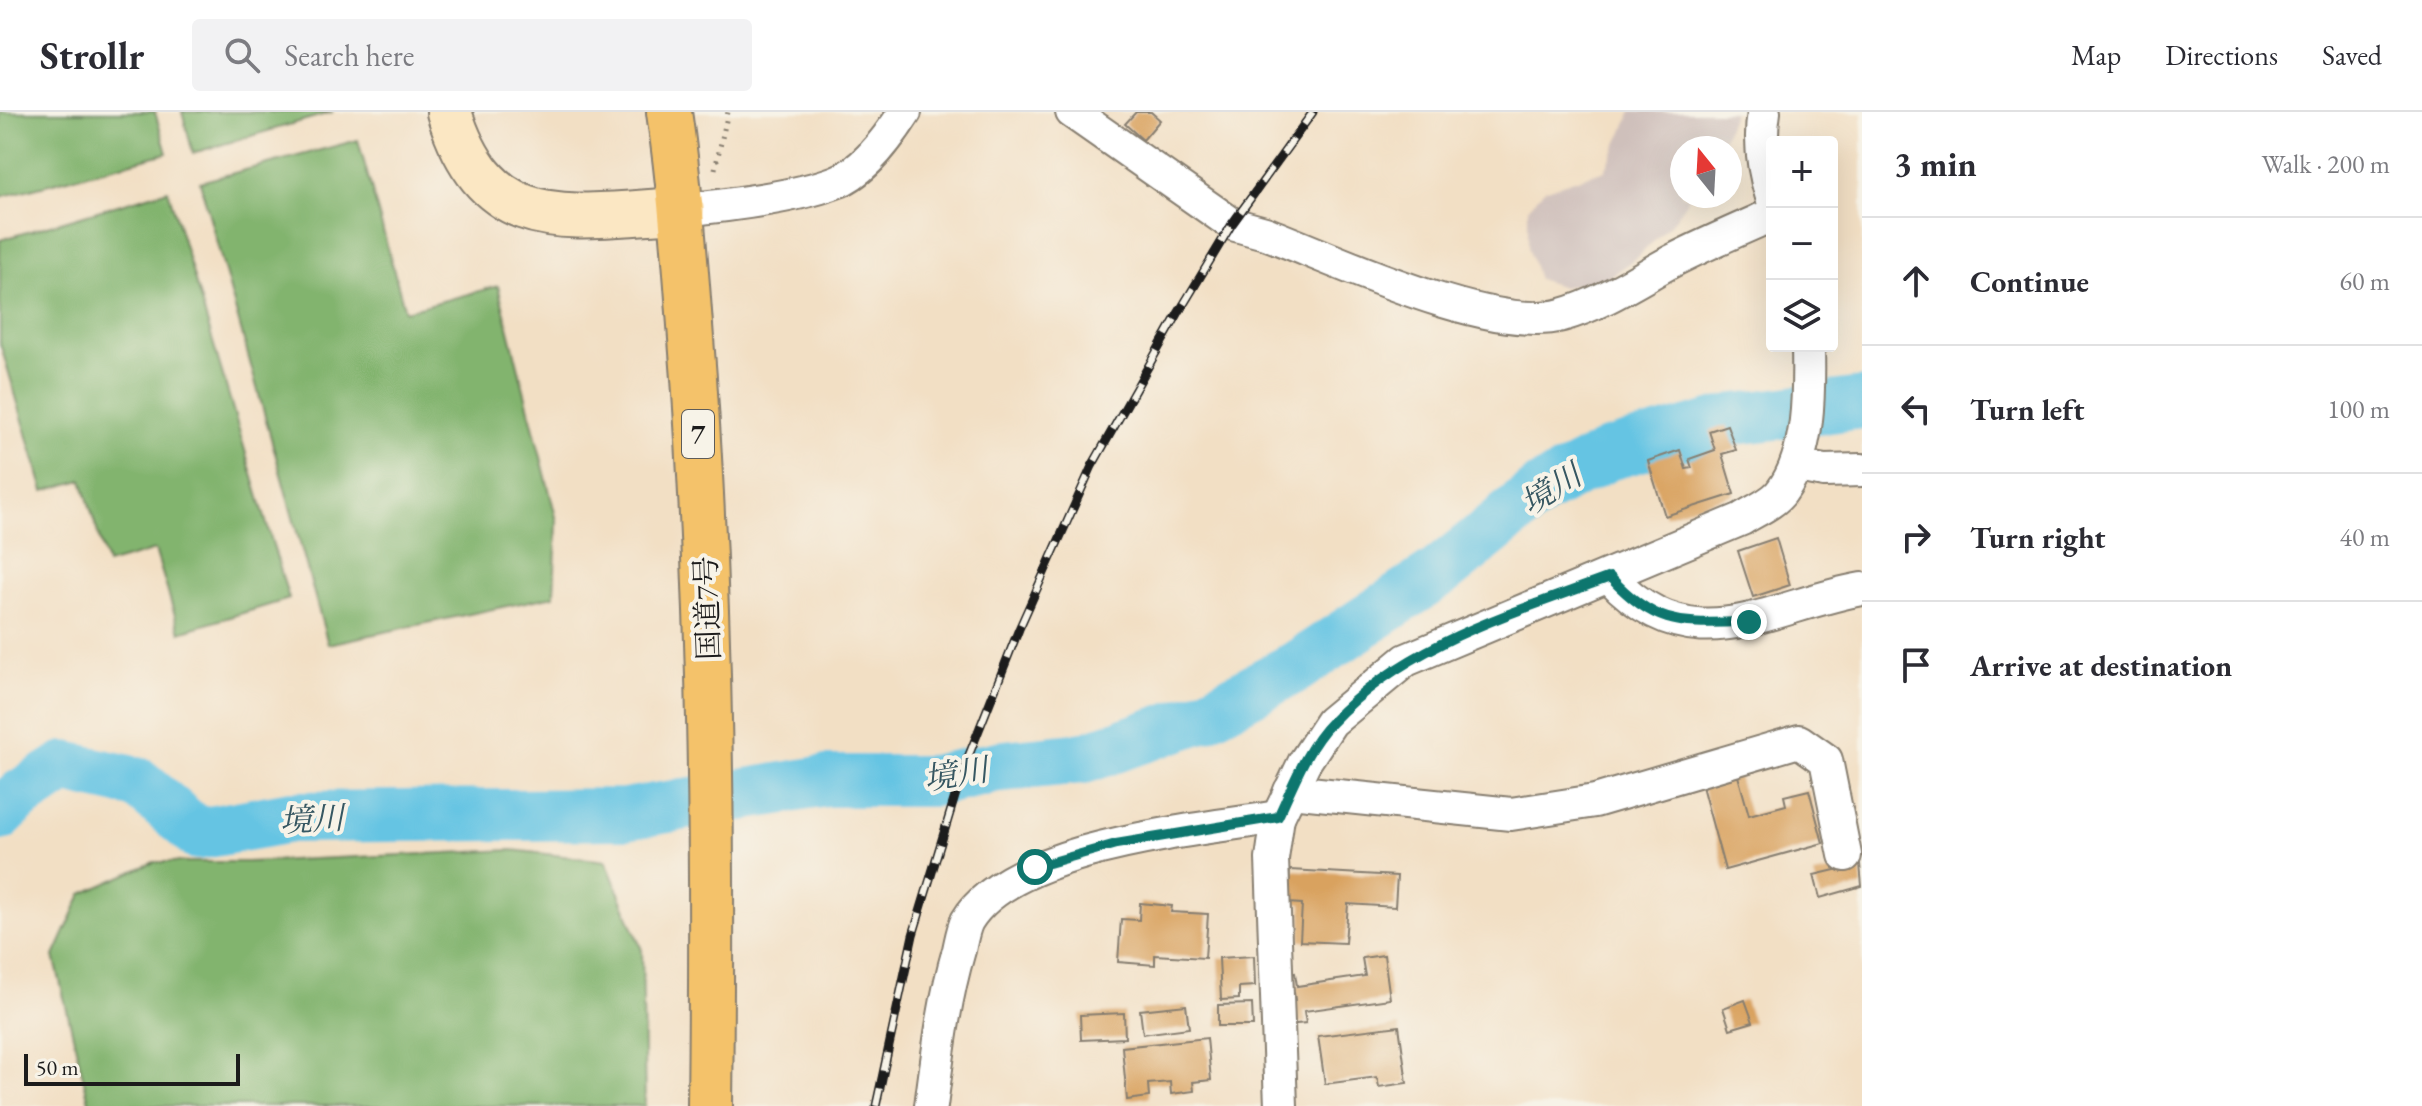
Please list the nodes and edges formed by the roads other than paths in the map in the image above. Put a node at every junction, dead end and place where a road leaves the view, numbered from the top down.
1 (449, 112) edge
2 (669, 112) edge
3 (905, 112) edge
4 (1072, 112) edge
5 (1764, 112) edge
6 (1766, 178) edge
7 (698, 208) junction
8 (1766, 218) edge
9 (1808, 352) edge
10 (1797, 466) junction
11 (1862, 470) edge
12 (1610, 577) junction
13 (1862, 589) edge
14 (1284, 804) junction
15 (1845, 855) dead end
16 (710, 1106) edge
17 (931, 1106) edge
18 (1281, 1106) edge

1 - 7 street
2 - 7 highway, 国道7号 / 7
3 - 7 street
4 - 8 street
5 - 6 street
7 - 16 highway, 国道7号 / 7
9 - 10 street
10 - 11 street
10 - 12 street
12 - 13 street
12 - 14 street
14 - 15 street
14 - 17 street
14 - 18 street

